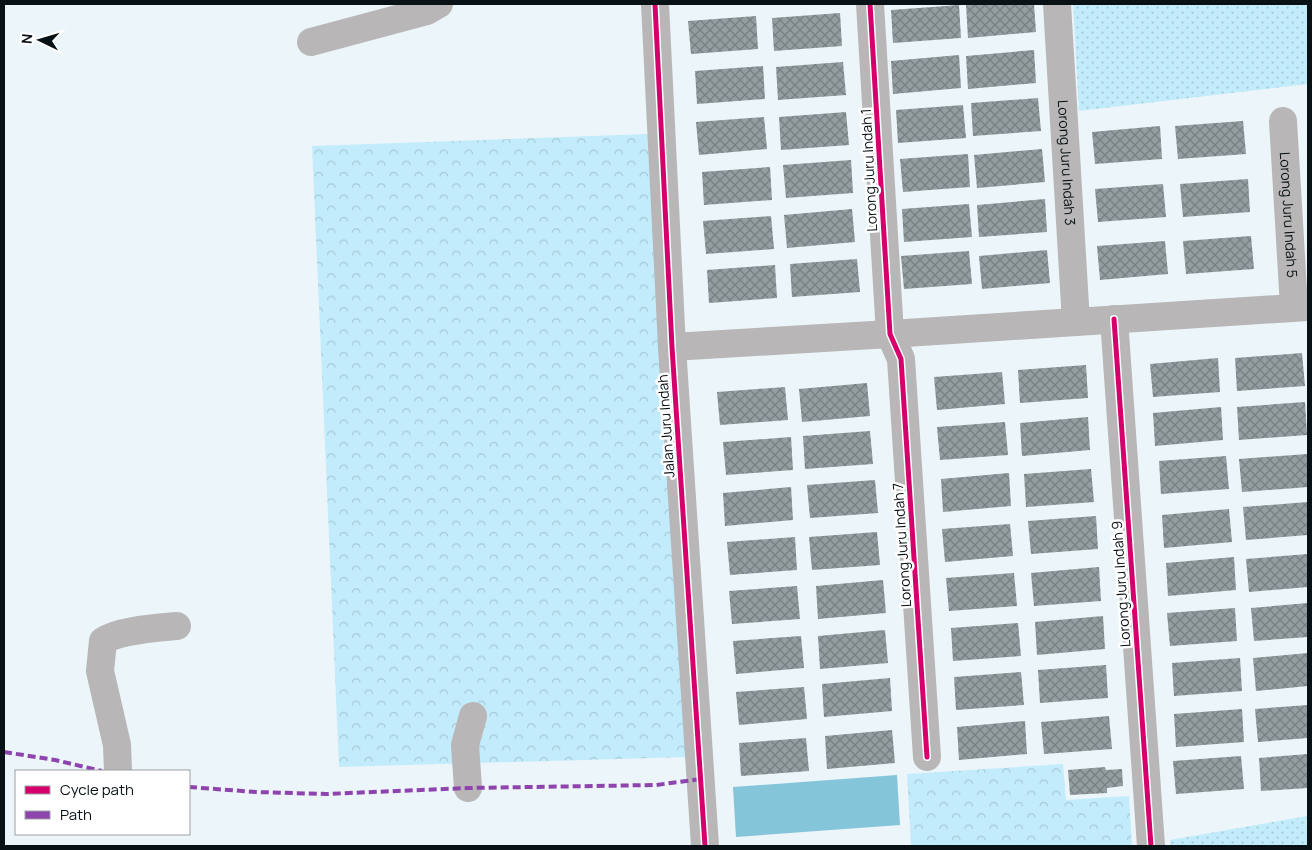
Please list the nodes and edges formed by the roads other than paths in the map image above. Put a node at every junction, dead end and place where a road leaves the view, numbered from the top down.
1 (440, 4) edge
2 (655, 4) edge
3 (870, 4) edge
4 (1057, 4) edge
5 (310, 42) dead end
6 (1283, 121) dead end
7 (1301, 307) edge
8 (1114, 319) junction
9 (1076, 322) junction
10 (890, 334) junction
11 (672, 347) junction
12 (177, 626) dead end
13 (473, 716) dead end
14 (927, 757) dead end
15 (118, 770) edge
16 (468, 788) dead end
17 (705, 846) edge
18 (1151, 846) edge

1 - 5 street
2 - 11 street, Jalan Juru Indah
3 - 10 street, Lorong Juru Indah 1
4 - 9 street, Lorong Juru Indah 3
6 - 7 street, Lorong Juru Indah 5
7 - 8 street
8 - 9 street
8 - 18 street, Lorong Juru Indah 9
9 - 10 street
10 - 11 street
10 - 14 street, Lorong Juru Indah 7
11 - 17 street, Jalan Juru Indah
12 - 15 street
13 - 16 street

